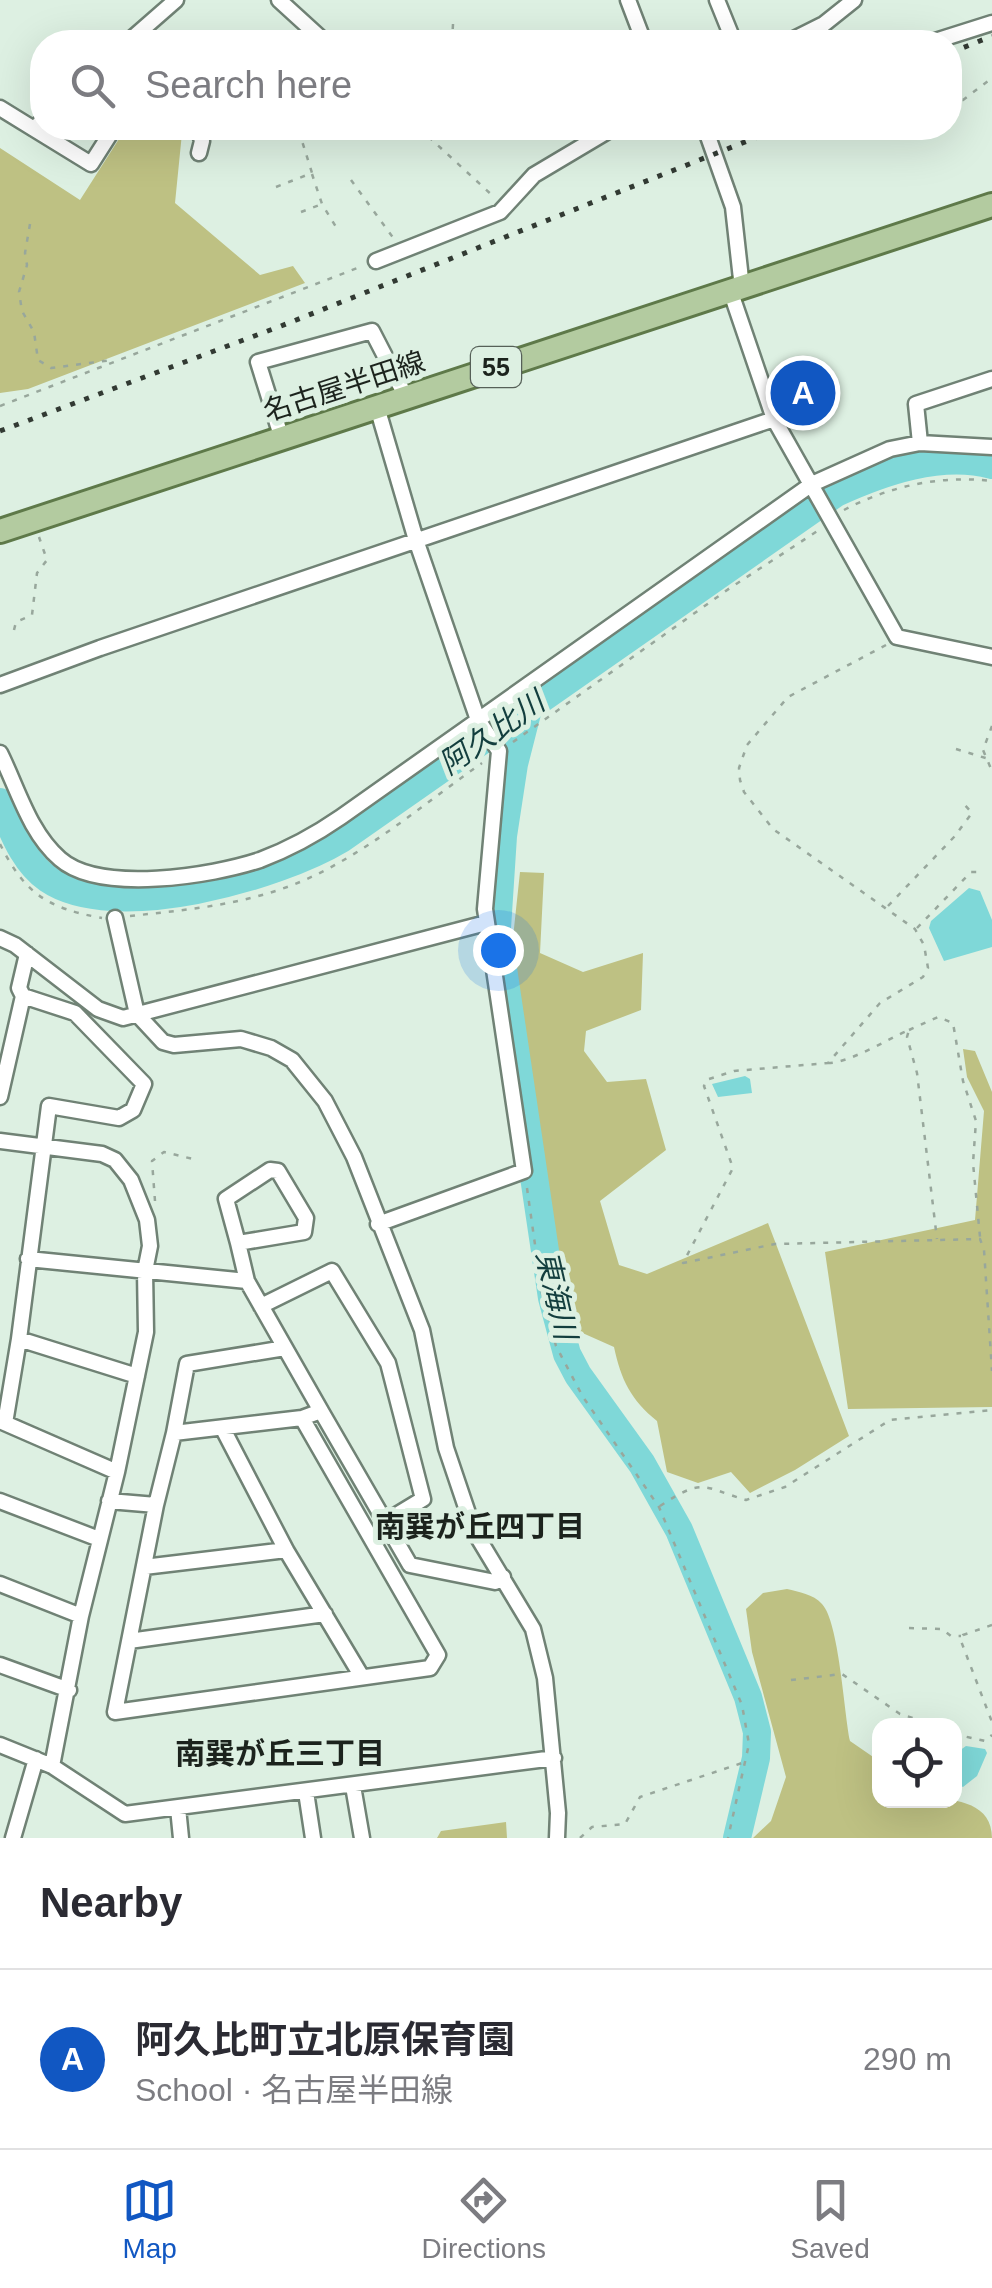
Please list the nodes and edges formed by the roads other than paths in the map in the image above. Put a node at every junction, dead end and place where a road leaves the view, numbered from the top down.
1 (176, 0) edge
2 (279, 0) edge
3 (628, 0) edge
4 (718, 0) edge
5 (826, 0) edge
6 (854, 0) edge
7 (834, 17) junction
8 (992, 23) edge
9 (142, 30) edge
10 (312, 30) edge
11 (639, 30) edge
12 (729, 30) edge
13 (810, 30) edge
14 (962, 32) edge
15 (0, 108) edge
16 (30, 121) edge
17 (58, 140) edge
18 (106, 140) edge
19 (202, 140) edge
20 (593, 140) edge
21 (709, 140) edge
22 (199, 153) dead end
23 (992, 205) edge
24 (376, 261) road end
25 (736, 289) junction
26 (992, 379) edge
27 (406, 398) junction
28 (377, 407) junction
29 (774, 419) junction
30 (282, 439) junction
31 (920, 443) junction
32 (992, 447) edge
33 (812, 484) junction
34 (0, 530) edge
35 (416, 540) junction
36 (992, 658) edge
37 (0, 685) edge
38 (478, 720) junction
39 (0, 754) edge
40 (115, 918) dead end
41 (486, 923) junction
42 (0, 938) edge
43 (27, 954) junction
44 (23, 996) junction
45 (137, 1014) junction
46 (0, 1097) edge
47 (0, 1141) edge
48 (43, 1144) junction
49 (378, 1224) junction
50 (238, 1243) junction
51 (28, 1259) junction
52 (146, 1271) junction
53 (247, 1281) junction
54 (261, 1306) junction
55 (19, 1338) junction
56 (285, 1348) junction
57 (138, 1376) junction
58 (321, 1411) junction
59 (302, 1418) junction
60 (2, 1422) edge
61 (222, 1429) junction
62 (174, 1433) junction
63 (117, 1472) junction
64 (109, 1500) junction
65 (0, 1501) edge
66 (156, 1505) junction
67 (385, 1522) junction
68 (99, 1540) junction
69 (286, 1550) junction
70 (144, 1567) junction
71 (502, 1577) junction
72 (0, 1584) edge
73 (325, 1614) junction
74 (81, 1616) junction
75 (129, 1641) junction
76 (0, 1665) edge
77 (362, 1677) junction
78 (69, 1690) junction
79 (0, 1745) edge
80 (554, 1758) junction
81 (36, 1759) junction
82 (52, 1766) junction
83 (353, 1786) junction
84 (306, 1792) junction
85 (178, 1808) junction
86 (12, 1838) edge
87 (181, 1838) edge
88 (313, 1838) edge
89 (362, 1838) edge
90 (557, 1838) edge

1 - 9 street
2 - 10 street
3 - 11 street
4 - 12 street
5 - 7 street
6 - 7 street
7 - 13 street
8 - 14 street
15 - 16 street
17 - 18 street
19 - 22 street
20 - 24 street
21 - 25 street
23 - 25 main road, 名古屋半田線 / 55
25 - 27 main road, 名古屋半田線 / 55
25 - 29 street
26 - 31 street
27 - 28 main road, 名古屋半田線 / 55
27 - 30 street
28 - 30 main road, 名古屋半田線 / 55
28 - 35 street
29 - 33 street
29 - 35 street
30 - 34 main road, 名古屋半田線 / 55
31 - 32 street
31 - 33 street
33 - 36 street
33 - 38 street
35 - 37 street
35 - 38 street
38 - 39 street
38 - 41 street
40 - 45 street
41 - 45 street
41 - 49 street
42 - 43 street
43 - 44 street
43 - 45 street
44 - 46 street
44 - 48 street
45 - 49 street
47 - 48 street
48 - 51 street
48 - 52 street
49 - 71 street
50 - 50 street
50 - 53 street
51 - 52 street
51 - 55 street
52 - 53 street
52 - 57 street
53 - 54 street
54 - 56 street
54 - 67 street
55 - 57 street
55 - 60 street
56 - 58 street
56 - 62 street
57 - 63 street
58 - 59 street
58 - 67 street
59 - 61 street
59 - 77 street
60 - 63 street
61 - 62 street
61 - 69 street
62 - 66 street
63 - 64 street
64 - 66 street
64 - 68 street
65 - 68 street
66 - 70 street
67 - 71 street
68 - 74 street
69 - 70 street
69 - 73 street
70 - 75 street
71 - 80 street
72 - 74 street
73 - 75 street
73 - 77 street
74 - 78 street
75 - 77 street
76 - 78 street
78 - 82 street
79 - 81 street
80 - 83 street
80 - 90 street
81 - 82 street
81 - 86 street
82 - 85 street
83 - 84 street
83 - 89 street
84 - 85 street
84 - 88 street
85 - 87 street

